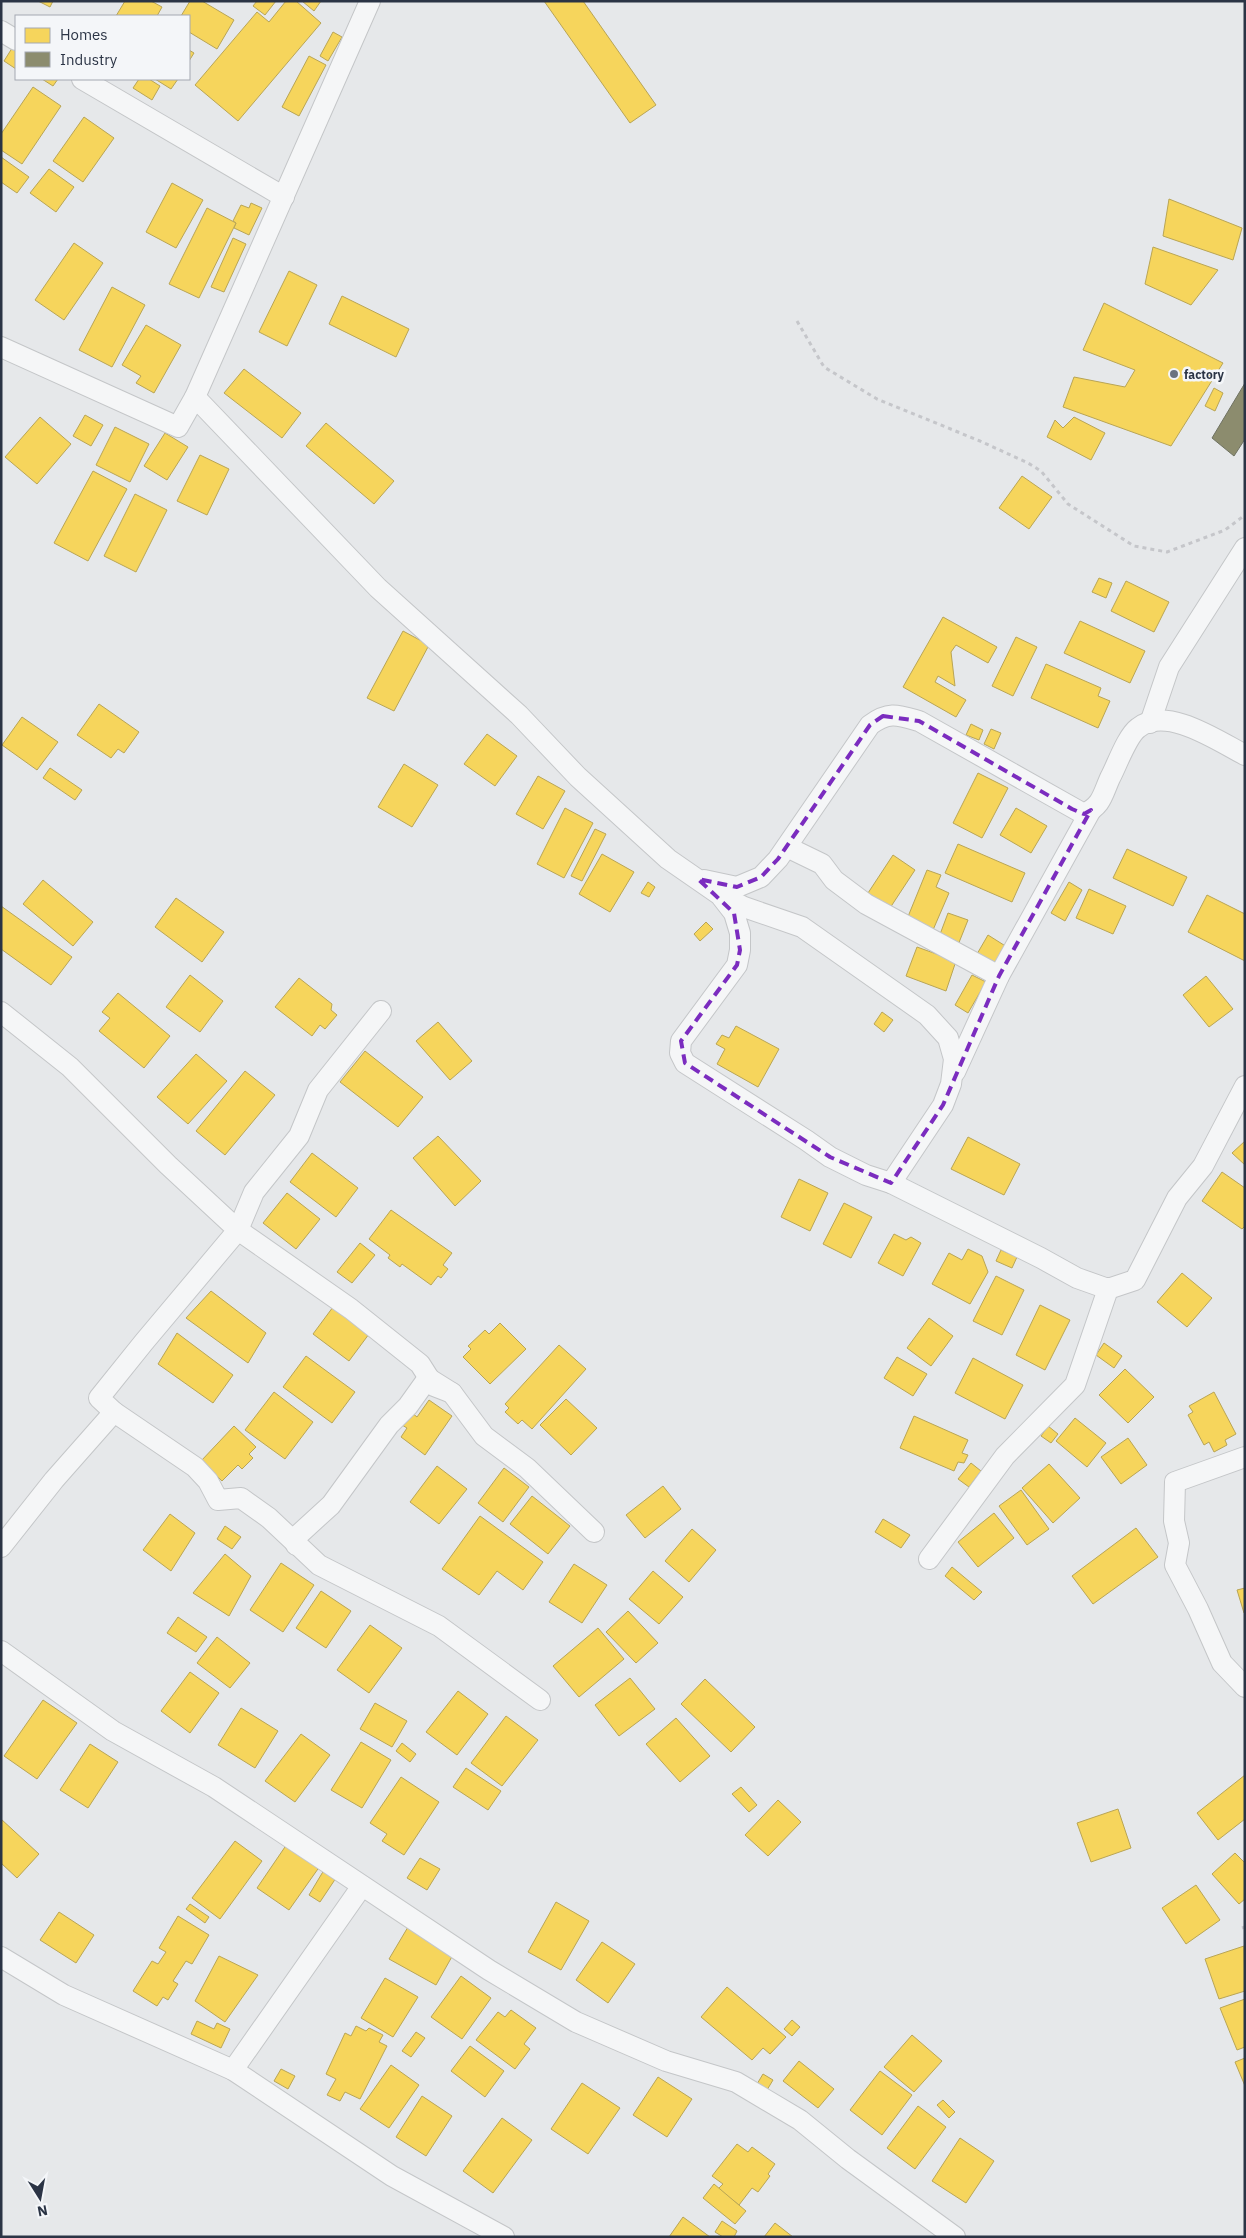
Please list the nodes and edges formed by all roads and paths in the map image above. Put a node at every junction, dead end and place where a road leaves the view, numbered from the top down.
1 (370, 1) edge
2 (1, 31) edge
3 (15, 39) edge
4 (84, 80) edge
5 (284, 198) junction
6 (797, 321) dead end
7 (1, 347) edge
8 (195, 397) junction
9 (1245, 515) edge
10 (1245, 548) edge
11 (1150, 723) junction
12 (1245, 755) edge
13 (1091, 810) junction
14 (787, 847) junction
15 (698, 879) junction
16 (720, 895) junction
17 (999, 976) junction
18 (1, 1012) edge
19 (381, 1012) dead end
20 (952, 1079) junction
21 (1245, 1086) edge
22 (891, 1183) junction
23 (238, 1230) junction
24 (1108, 1289) junction
25 (452, 1393) junction
26 (114, 1412) junction
27 (1245, 1457) edge
28 (594, 1532) dead end
29 (296, 1545) junction
30 (1, 1547) edge
31 (929, 1559) dead end
32 (1, 1651) edge
33 (1245, 1687) edge
34 (540, 1700) dead end
35 (362, 1886) junction
36 (1, 1957) edge
37 (233, 2070) junction
38 (504, 2237) edge
39 (954, 2237) edge

1 - 5 street
2 - 3 street
4 - 5 street
5 - 8 street
6 - 9 path
7 - 8 street
8 - 15 street
10 - 11 street
11 - 12 street
11 - 13 street
13 - 14 street
13 - 17 street
14 - 15 street
14 - 17 street
15 - 16 street
16 - 20 street
16 - 22 street
17 - 20 street
18 - 23 street
19 - 23 street
20 - 22 street
21 - 24 street
22 - 24 street
23 - 25 street
23 - 26 street
24 - 31 street
25 - 28 street
25 - 29 street
26 - 29 street
26 - 30 street
27 - 33 street
29 - 34 street
32 - 35 street
35 - 37 street
35 - 39 street
36 - 37 street
37 - 38 street

